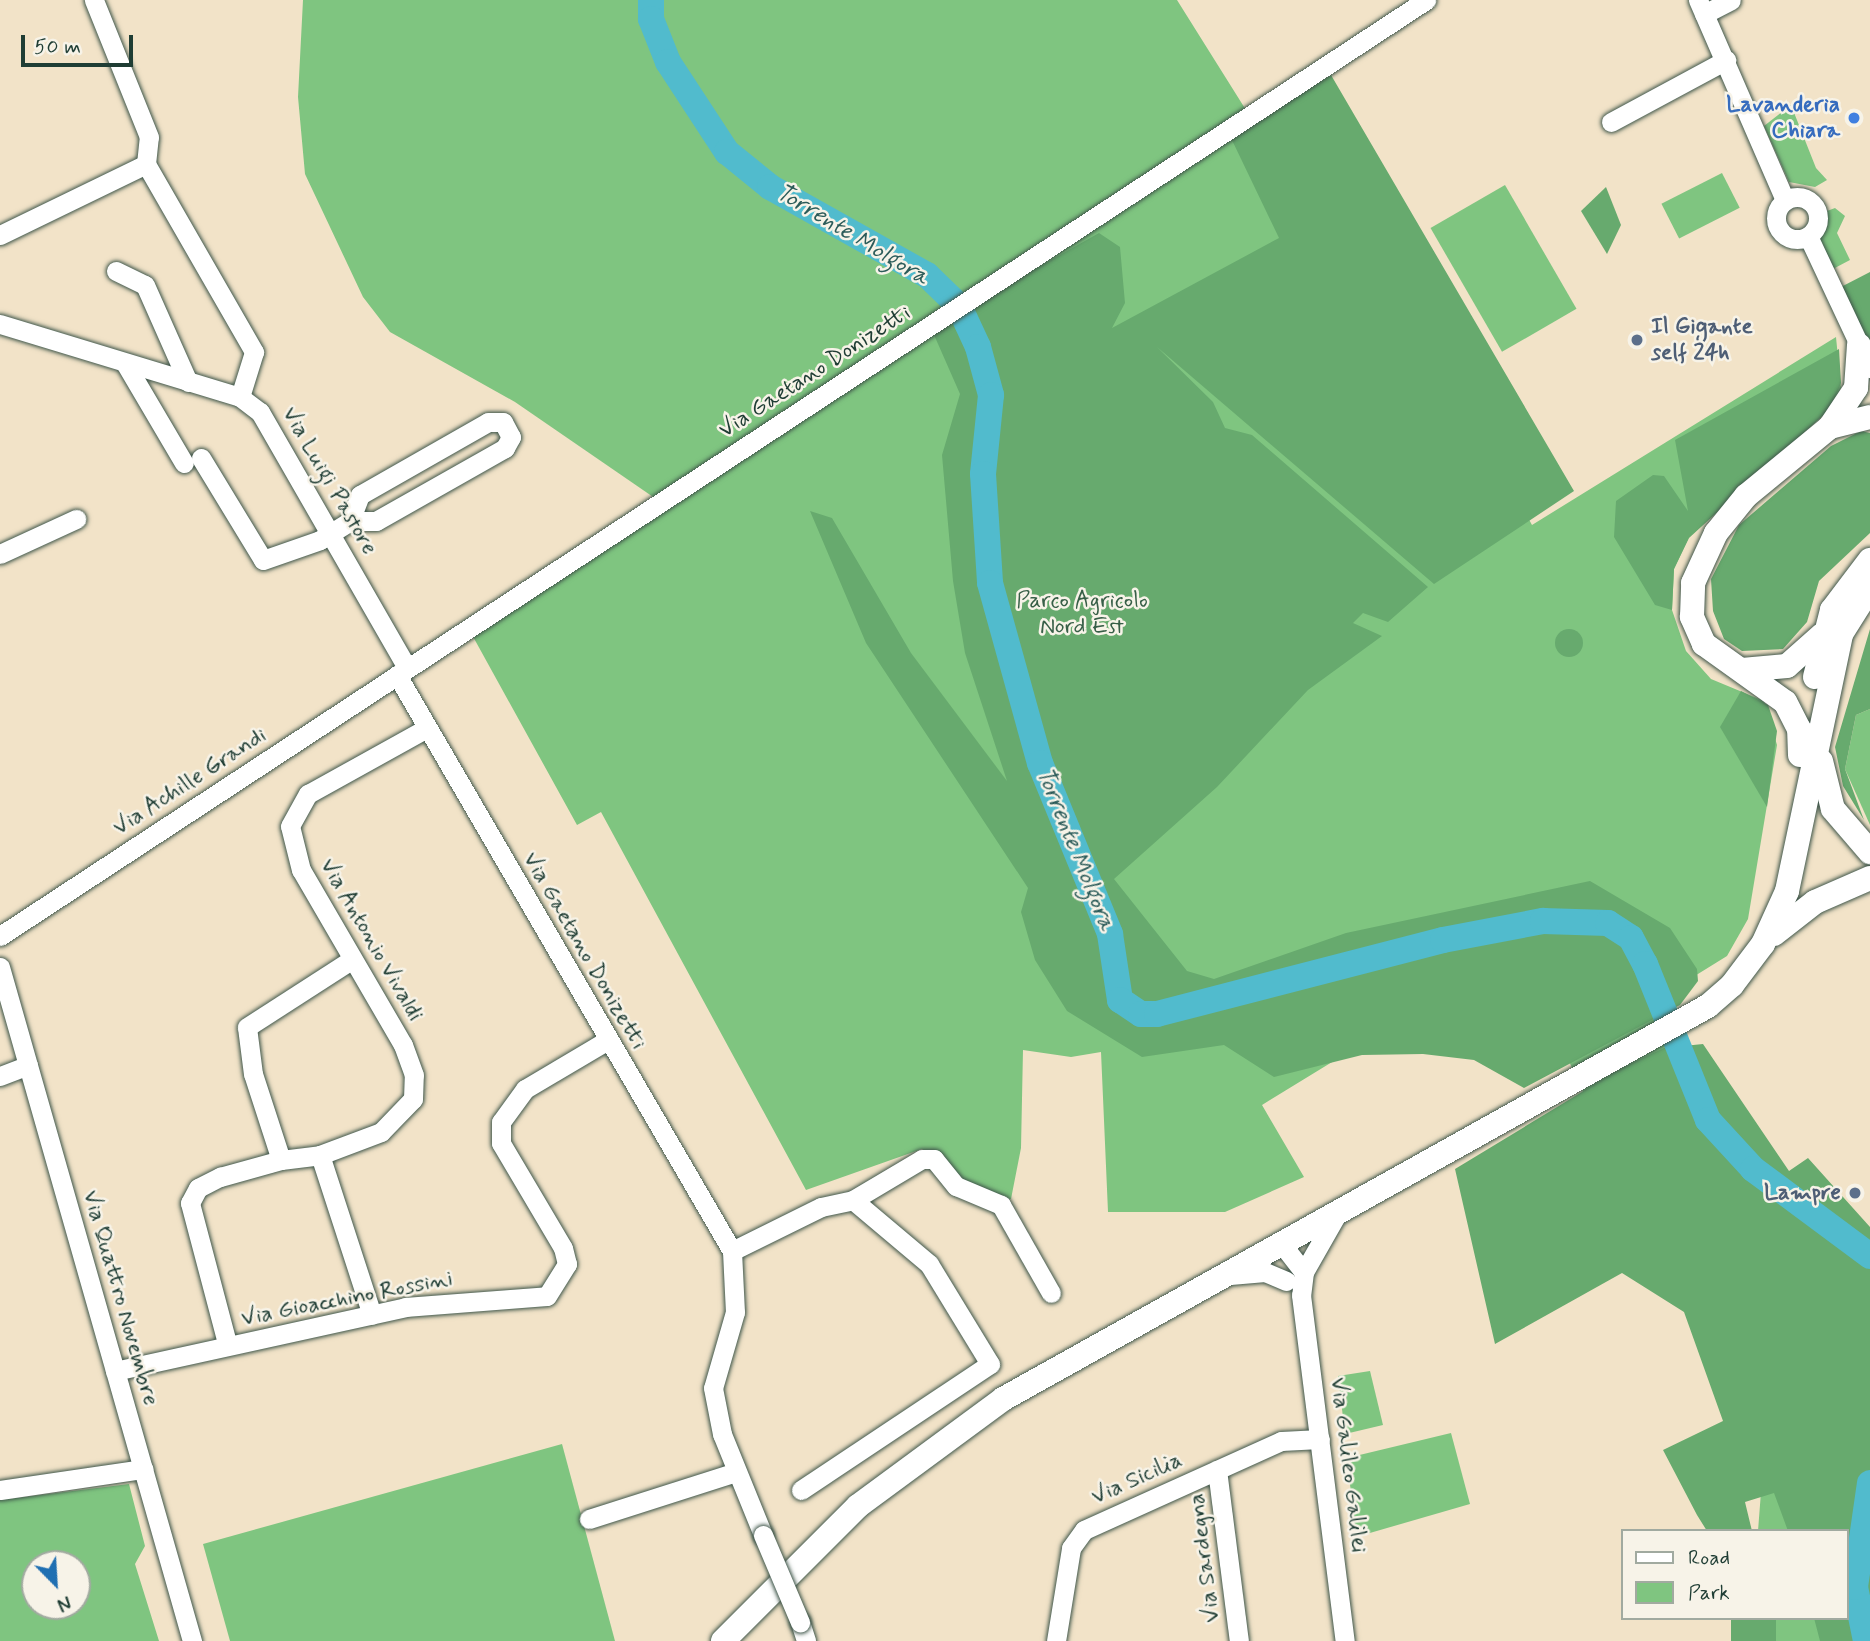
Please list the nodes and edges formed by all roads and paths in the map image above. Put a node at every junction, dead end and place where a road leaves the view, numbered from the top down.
1 (94, 0) edge
2 (1426, 0) edge
3 (1731, 0) edge
4 (1701, 7) edge
5 (1726, 60) junction
6 (1611, 122) dead end
7 (146, 164) junction
8 (1785, 200) junction
9 (0, 235) edge
10 (1808, 236) junction
11 (116, 271) dead end
12 (0, 324) edge
13 (1859, 345) junction
14 (125, 363) junction
15 (1870, 368) edge
16 (188, 382) junction
17 (240, 397) junction
18 (1863, 405) edge
19 (405, 469) junction
20 (421, 496) junction
21 (76, 519) dead end
22 (350, 521) junction
23 (331, 533) junction
24 (0, 554) edge
25 (1870, 560) edge
26 (1870, 588) edge
27 (1834, 625) junction
28 (1740, 670) junction
29 (402, 672) junction
30 (427, 728) junction
31 (1819, 729) junction
32 (1800, 755) junction
33 (1870, 852) edge
34 (1870, 878) edge
35 (0, 936) edge
36 (1763, 944) junction
37 (351, 960) junction
38 (0, 967) edge
39 (1707, 1006) junction
40 (608, 1040) junction
41 (28, 1065) junction
42 (0, 1076) edge
43 (320, 1155) junction
44 (281, 1160) junction
45 (853, 1200) junction
46 (1340, 1210) junction
47 (1281, 1243) junction
48 (732, 1251) junction
49 (1222, 1276) junction
50 (1295, 1276) junction
51 (1051, 1293) dead end
52 (372, 1315) junction
53 (227, 1343) junction
54 (115, 1371) junction
55 (1320, 1439) junction
56 (143, 1469) junction
57 (1217, 1470) junction
58 (736, 1472) junction
59 (0, 1490) edge
60 (802, 1490) dead end
61 (589, 1519) dead end
62 (192, 1641) edge
63 (723, 1641) edge
64 (806, 1641) edge
65 (1056, 1641) edge
66 (1240, 1641) edge
67 (1345, 1641) edge

1 - 7 street
2 - 29 street, Via Gaetano Donizetti
3 - 4 street
4 - 5 street
5 - 6 street
5 - 8 street
7 - 9 street
7 - 17 street
8 - 10 street
8 - 10 street
10 - 13 street
11 - 16 street
12 - 14 street, Via Luigi Pastore
13 - 15 street
13 - 18 main road
14 - 16 street, Via Luigi Pastore
14 - 23 street
16 - 17 street, Via Luigi Pastore
17 - 23 street, Via Luigi Pastore
18 - 28 main road
19 - 20 street
19 - 20 street
19 - 22 street
20 - 22 street
21 - 24 street
22 - 23 street
23 - 29 street, Via Luigi Pastore
25 - 27 main road
26 - 27 main road
27 - 28 main road
27 - 31 main road
27 - 32 main road
28 - 32 main road
29 - 30 street, Via Gaetano Donizetti
29 - 35 street, Via Achille Grandi
30 - 37 street, Via Antonio Vivaldi
30 - 40 street, Via Gaetano Donizetti
31 - 33 main road
31 - 36 main road
32 - 39 main road
34 - 36 main road
36 - 39 main road
37 - 43 street, Via Antonio Vivaldi
37 - 44 street
38 - 41 street, Via Quattro Novembre
39 - 46 main road
40 - 48 street, Via Gaetano Donizetti
40 - 52 street, Via Gioacchino Rossini
41 - 42 street
41 - 54 street, Via Quattro Novembre
43 - 44 street, Via Antonio Vivaldi
43 - 52 street
44 - 53 street, Via Antonio Vivaldi
45 - 48 street
45 - 51 street
45 - 60 street
46 - 47 main road
46 - 50 street
47 - 49 main road
47 - 50 street
48 - 58 street, Via Gaetano Donizetti
49 - 50 street, Via Galileo Galilei
49 - 63 main road
50 - 55 street, Via Galileo Galilei
52 - 53 street, Via Gioacchino Rossini
53 - 54 street, Via Gioacchino Rossini
54 - 56 street, Via Quattro Novembre
55 - 57 street, Via Sicilia
55 - 67 street, Via Galileo Galilei
56 - 59 street
56 - 62 street, Via Quattro Novembre
57 - 65 street, Via Sicilia
57 - 66 street, Via Sardegna
58 - 61 street
58 - 64 street, Via Gaetano Donizetti, bridge

